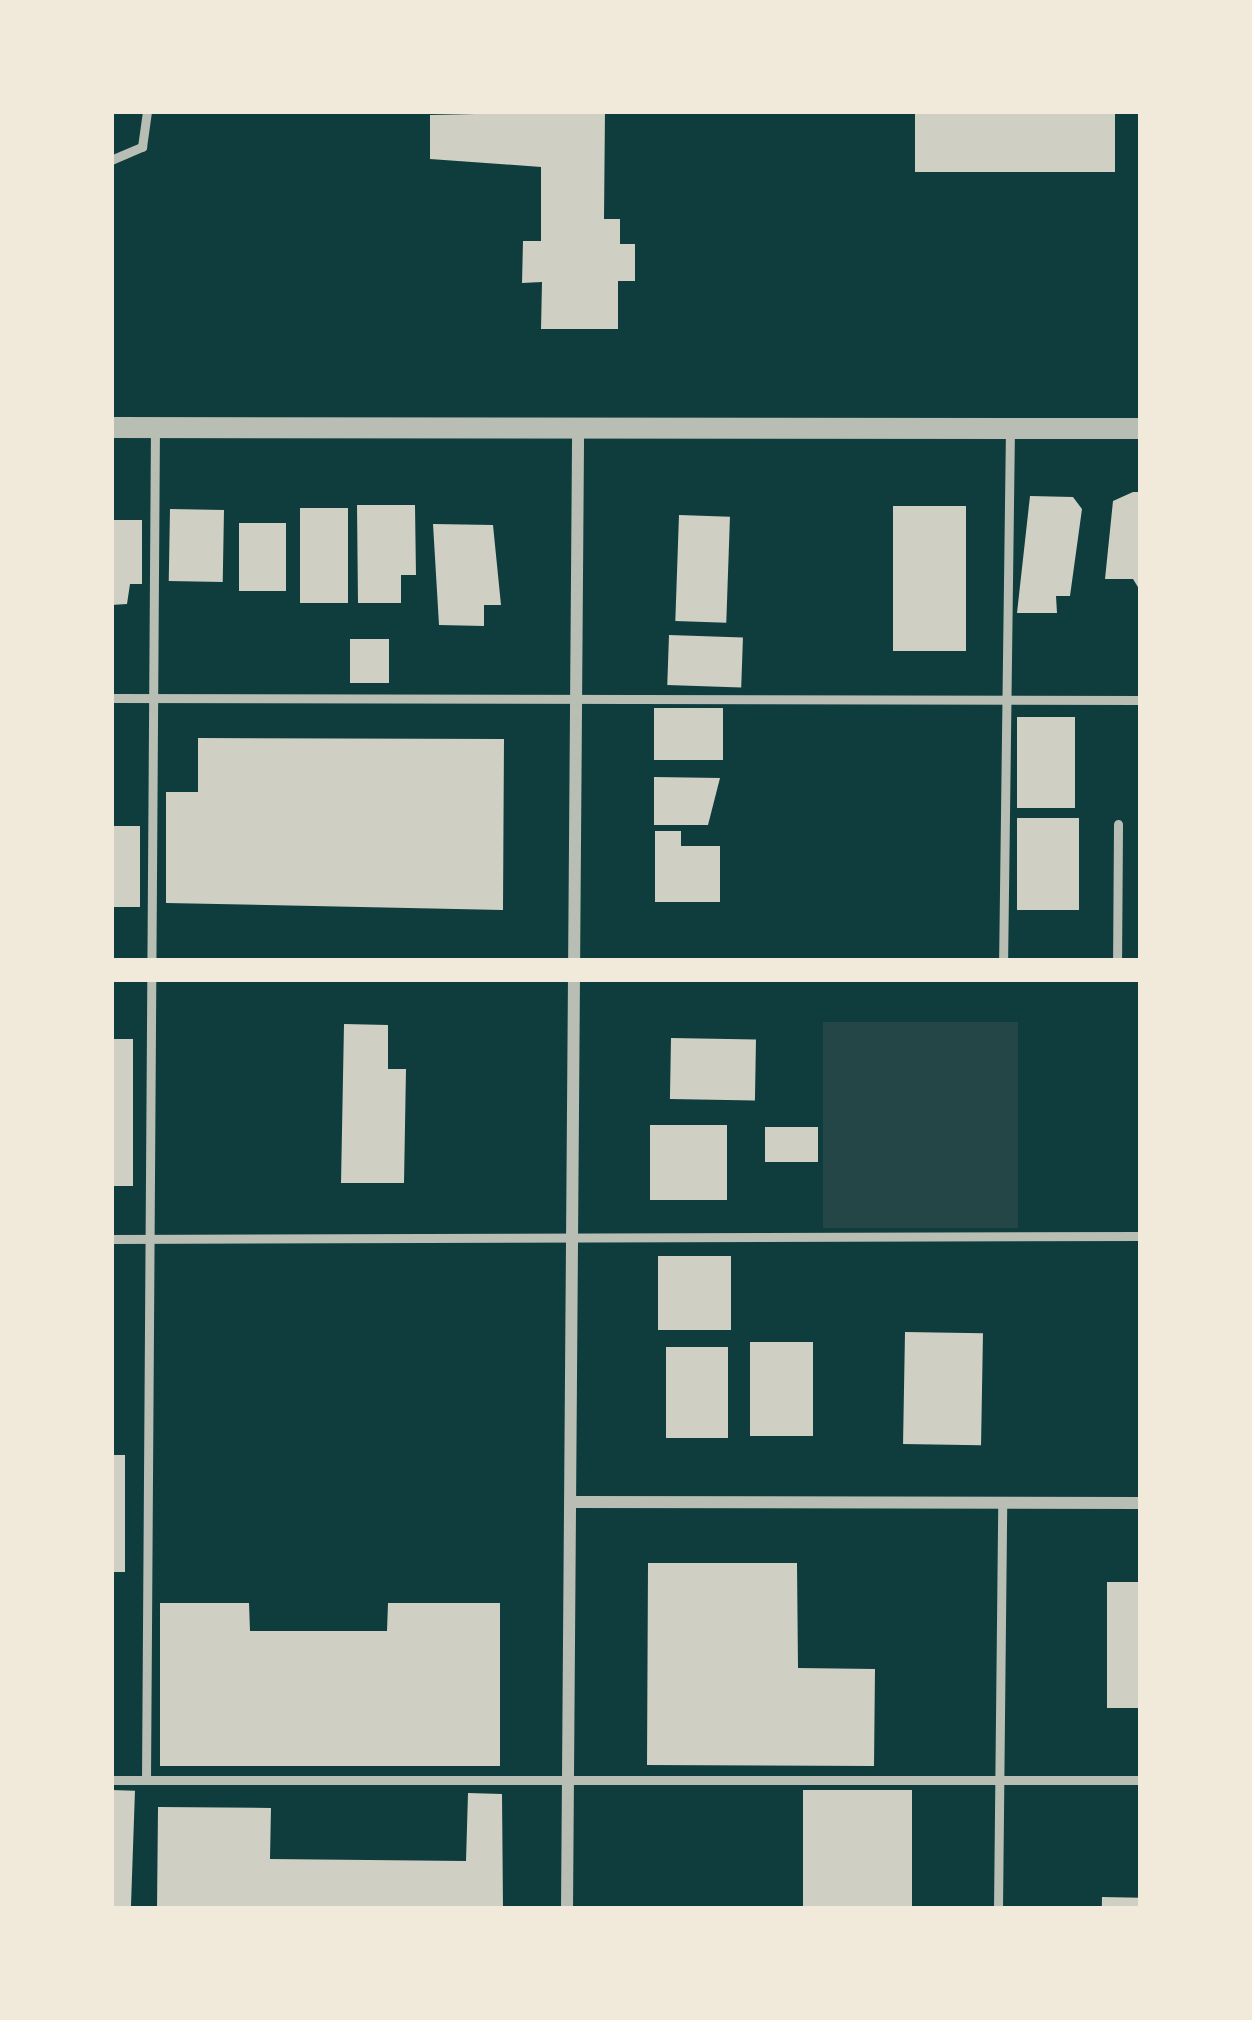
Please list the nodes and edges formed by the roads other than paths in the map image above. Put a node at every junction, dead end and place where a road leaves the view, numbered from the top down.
1 (147, 111) edge
2 (111, 160) edge
3 (111, 427) edge
4 (155, 427) junction
5 (578, 427) junction
6 (1010, 428) junction
7 (1141, 428) edge
8 (580, 697) junction
9 (111, 698) edge
10 (154, 698) junction
11 (1007, 699) junction
12 (1141, 700) edge
13 (1118, 824) dead end
14 (577, 969) junction
15 (111, 970) edge
16 (152, 970) junction
17 (1003, 970) junction
18 (1129, 970) edge
19 (1141, 1236) edge
20 (111, 1239) edge
21 (150, 1239) junction
22 (575, 1239) junction
23 (573, 1502) junction
24 (1002, 1503) junction
25 (1141, 1503) edge
26 (111, 1780) edge
27 (146, 1780) junction
28 (568, 1780) junction
29 (999, 1780) junction
30 (1141, 1780) edge
31 (567, 1909) edge
32 (998, 1909) edge

1 - 2 lane
3 - 4 street
4 - 5 street
4 - 10 lane
5 - 6 street
5 - 8 street
6 - 7 street
6 - 11 lane
8 - 10 lane
8 - 11 lane
8 - 14 street
9 - 10 lane
10 - 16 lane
11 - 12 lane
11 - 17 lane
13 - 18 lane
14 - 16 main road
14 - 17 main road
14 - 22 street
15 - 16 main road
16 - 21 lane
17 - 18 main road
19 - 22 lane
20 - 21 lane
21 - 22 lane
21 - 27 lane
22 - 23 street
23 - 24 street
23 - 28 street
24 - 25 street
24 - 29 lane
26 - 27 lane
27 - 28 lane
28 - 29 lane
28 - 31 street
29 - 30 lane
29 - 32 lane

